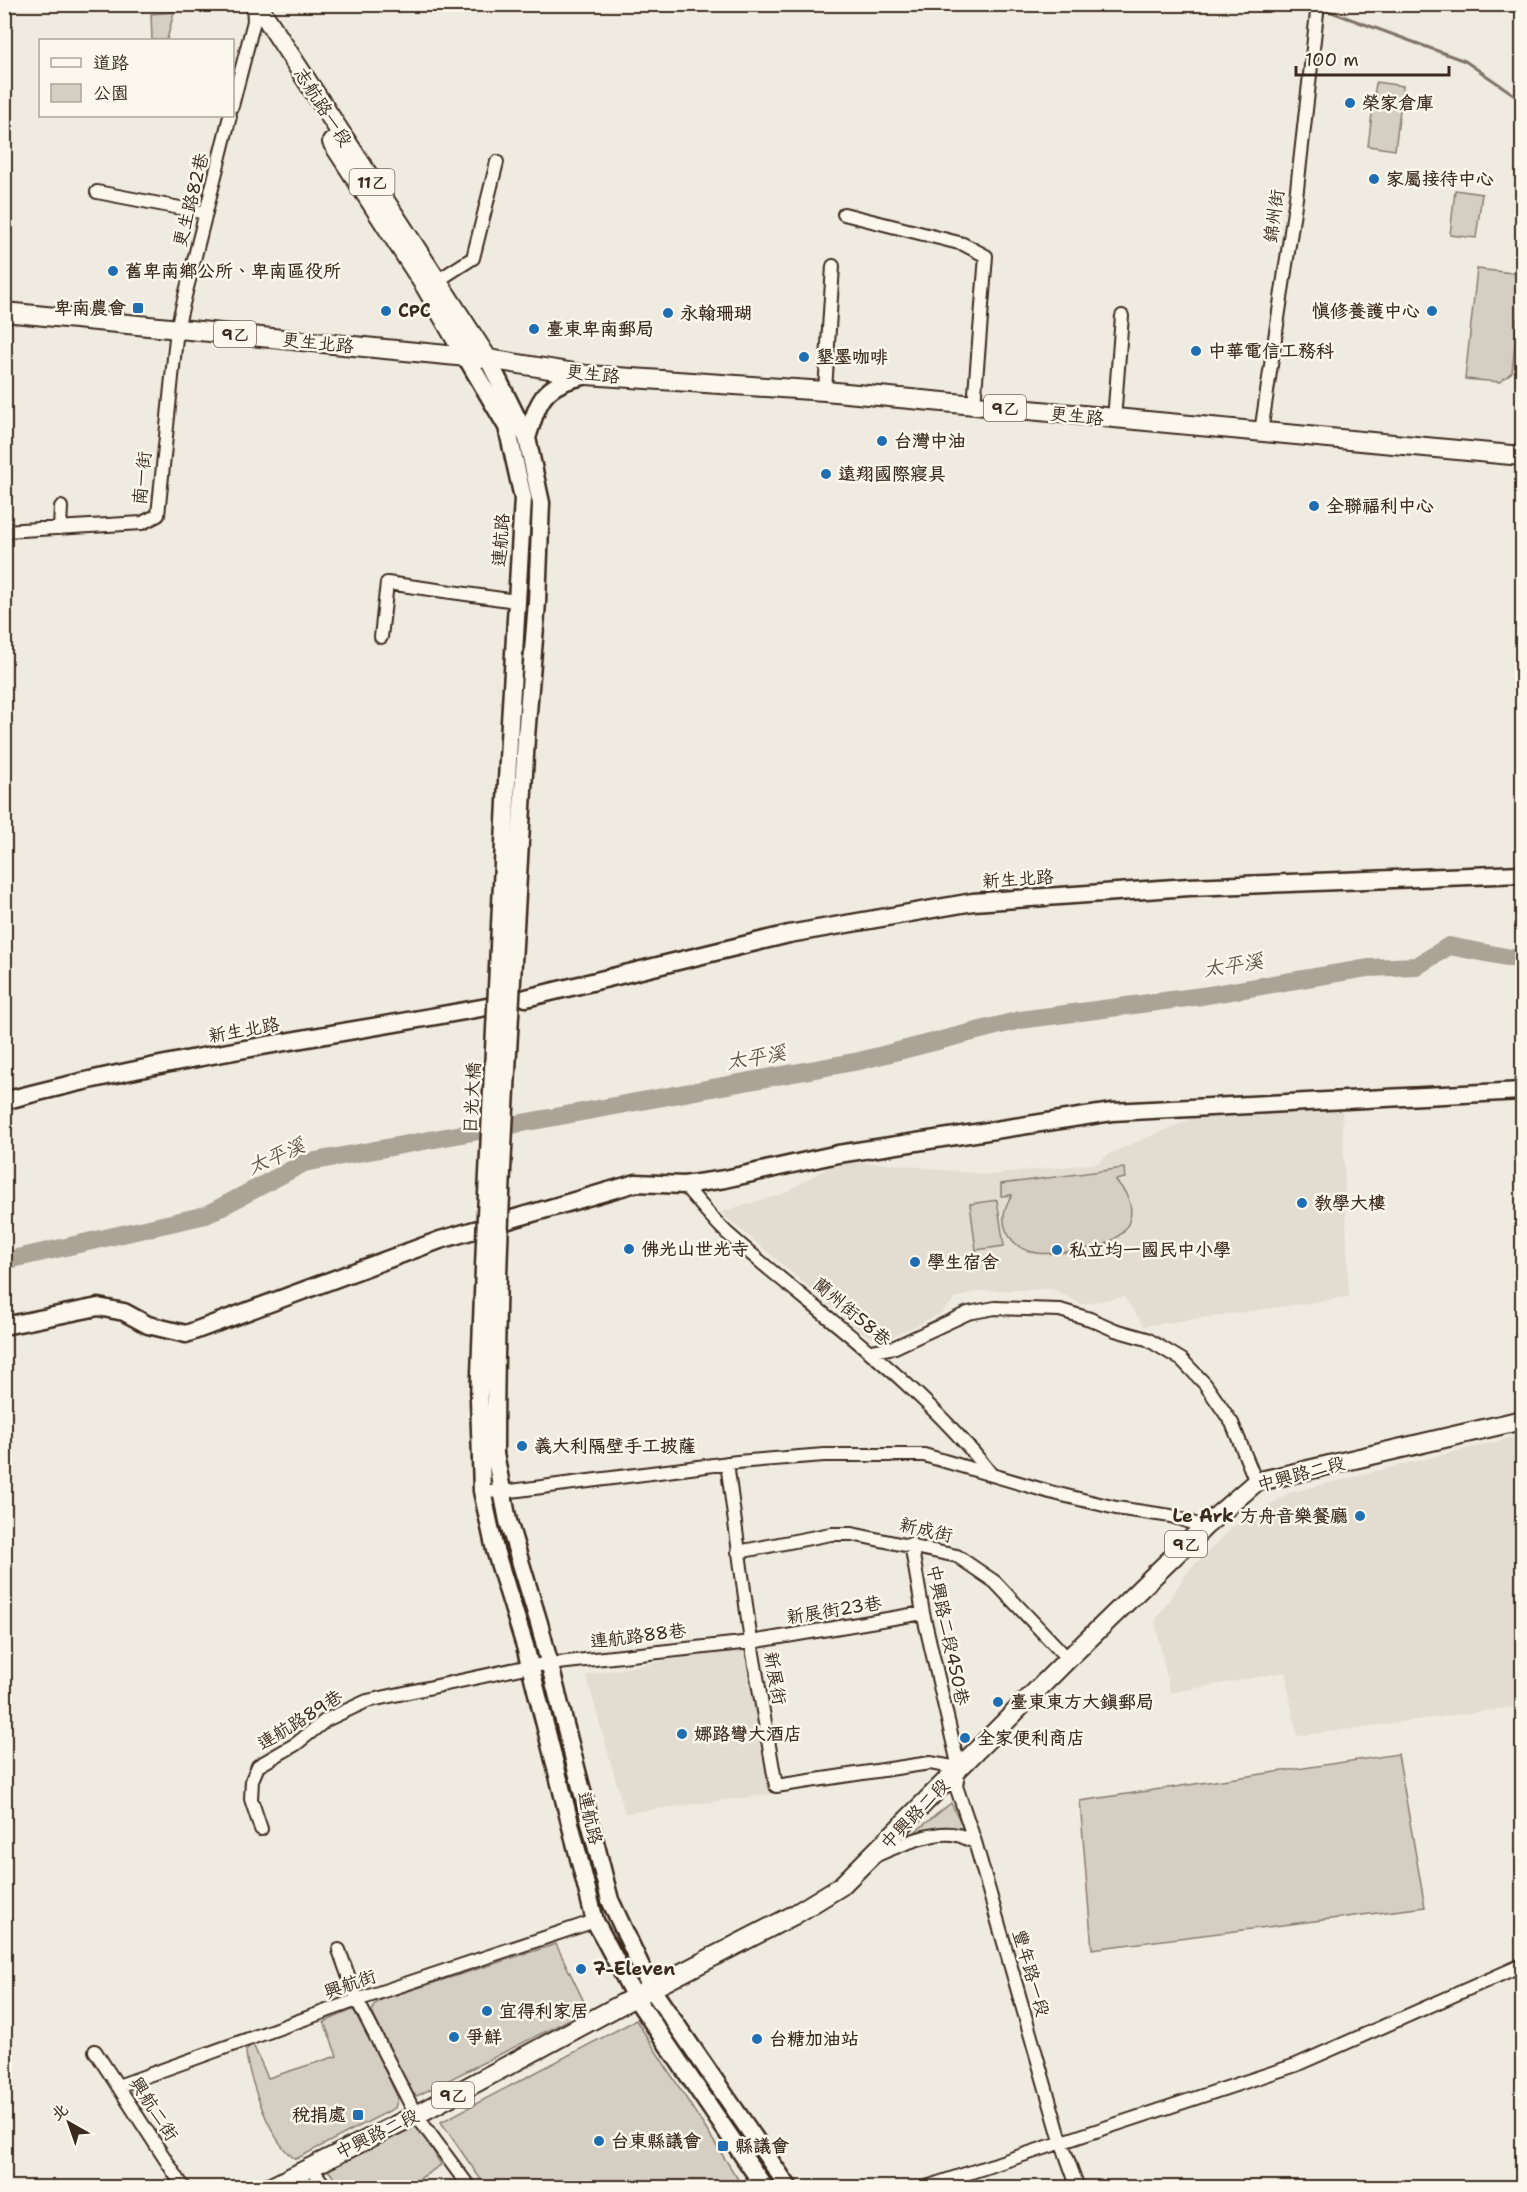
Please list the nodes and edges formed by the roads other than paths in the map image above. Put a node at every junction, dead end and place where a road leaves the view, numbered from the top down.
1 (243, 4) edge
2 (1318, 4) edge
3 (255, 10) edge
4 (234, 98) edge
5 (230, 117) edge
6 (4, 133) edge
7 (4, 145) edge
8 (497, 162) dead end
9 (97, 192) dead end
10 (206, 213) junction
11 (844, 214) dead end
12 (833, 266) dead end
13 (437, 281) junction
14 (4, 312) edge
15 (1122, 316) dead end
16 (177, 328) junction
17 (466, 357) junction
18 (488, 359) junction
19 (586, 375) junction
20 (825, 392) junction
21 (974, 405) junction
22 (1114, 420) junction
23 (1261, 432) junction
24 (527, 438) junction
25 (1522, 456) edge
26 (61, 507) dead end
27 (522, 515) junction
28 (540, 520) junction
29 (60, 528) junction
30 (4, 531) edge
31 (516, 601) junction
32 (381, 638) dead end
33 (526, 737) joint
34 (509, 740) joint
35 (1522, 874) edge
36 (526, 998) dead end
37 (492, 1006) dead end
38 (1522, 1092) edge
39 (4, 1101) edge
40 (684, 1185) junction
41 (4, 1326) edge
42 (872, 1351) junction
43 (1522, 1420) edge
44 (488, 1457) junction
45 (727, 1463) junction
46 (991, 1474) junction
47 (1256, 1482) junction
48 (482, 1491) junction
49 (502, 1492) junction
50 (1204, 1527) junction
51 (911, 1544) junction
52 (738, 1552) junction
53 (923, 1612) junction
54 (751, 1642) junction
55 (1068, 1659) junction
56 (549, 1665) junction
57 (530, 1666) junction
58 (959, 1768) junction
59 (585, 1804) junction
60 (567, 1808) junction
61 (261, 1829) dead end
62 (975, 1842) junction
63 (873, 1857) junction
64 (595, 1921) junction
65 (339, 1950) dead end
66 (1522, 1965) edge
67 (643, 1992) junction
68 (357, 2000) junction
69 (95, 2051) dead end
70 (118, 2086) junction
71 (417, 2115) junction
72 (1061, 2140) junction
73 (311, 2167) junction
74 (184, 2187) edge
75 (269, 2187) edge
76 (327, 2187) edge
77 (470, 2187) edge
78 (765, 2187) edge
79 (789, 2187) edge
80 (923, 2187) edge
81 (1078, 2187) edge

1 - 3 main road, 志航路一段 / 11乙
2 - 23 street, 錦州街
3 - 4 street
3 - 13 main road, 志航路一段 / 11乙
3 - 17 main road, 志航路一段 / 11乙
5 - 10 street, 更生路82巷
6 - 7 street
8 - 13 street
9 - 10 street
10 - 16 street, 更生路82巷
11 - 21 street
12 - 20 street
13 - 18 main road, 志航路一段 / 11乙
14 - 16 main road, 更生北路 / 9乙
15 - 22 street
16 - 17 main road, 更生北路 / 9乙
16 - 29 street, 南一街
17 - 18 main road, 更生北路 / 9乙
17 - 27 street, 連航路
18 - 19 main road, 更生路 / 9乙
18 - 24 street, 連航路
19 - 20 main road, 更生路 / 9乙
19 - 24 street
20 - 21 main road, 更生路 / 9乙
21 - 22 main road, 更生路 / 9乙
22 - 23 main road, 更生路 / 9乙
23 - 25 main road, 更生路 / 9乙
24 - 28 street, 連航路
26 - 29 street
27 - 28 street
27 - 31 street, 連航路
28 - 33 street, 連航路
29 - 30 street, 南一街
31 - 32 street
31 - 34 street, 連航路
33 - 44 street, 日光大橋, bridge
34 - 44 street, 日光大橋, bridge
35 - 36 street, 新生北路
37 - 39 street, 新生北路
38 - 40 street
40 - 41 street
40 - 42 street, 蘭州街58巷
42 - 46 street, 蘭州街58巷
42 - 47 street
43 - 47 main road, 中興路二段 / 9乙
44 - 48 street, 連航路
44 - 49 street, 連航路
45 - 46 street
45 - 49 street
45 - 52 street, 新展街
46 - 50 street
47 - 50 main road, 中興路二段 / 9乙
48 - 49 street
48 - 57 street, 連航路
49 - 56 street, 連航路
50 - 55 main road, 中興路二段 / 9乙
51 - 52 street, 新成街
51 - 53 street, 中興路二段450巷
51 - 55 street, 新成街
52 - 54 street, 新展街
53 - 54 street, 新展街23巷
53 - 58 street, 中興路二段450巷
54 - 56 street, 連航路88巷
54 - 58 street, 新展街
55 - 58 main road, 中興路二段 / 9乙
56 - 57 street, 連航路88巷
56 - 59 street, 連航路
57 - 60 street, 連航路
57 - 61 street, 連航路89巷
58 - 62 street, 豐年路一段
58 - 63 main road, 中興路二段 / 9乙
59 - 60 street
59 - 67 street, 連航路
60 - 64 street, 連航路
62 - 63 street
62 - 72 street, 豐年路一段
63 - 67 main road, 中興路二段 / 9乙
64 - 67 street, 連航路
64 - 68 street, 興航街
65 - 68 street
66 - 72 street
67 - 71 main road, 中興路二段 / 9乙
67 - 78 street, 連航路
67 - 79 street, 連航路
68 - 70 street, 興航街
68 - 71 street
69 - 70 street, 興航二街
70 - 74 street, 興航二街
71 - 73 main road, 中興路二段 / 9乙
71 - 77 street
72 - 80 street
72 - 81 street, 豐年路一段
73 - 75 main road, 中興路二段 / 9乙
73 - 76 street

